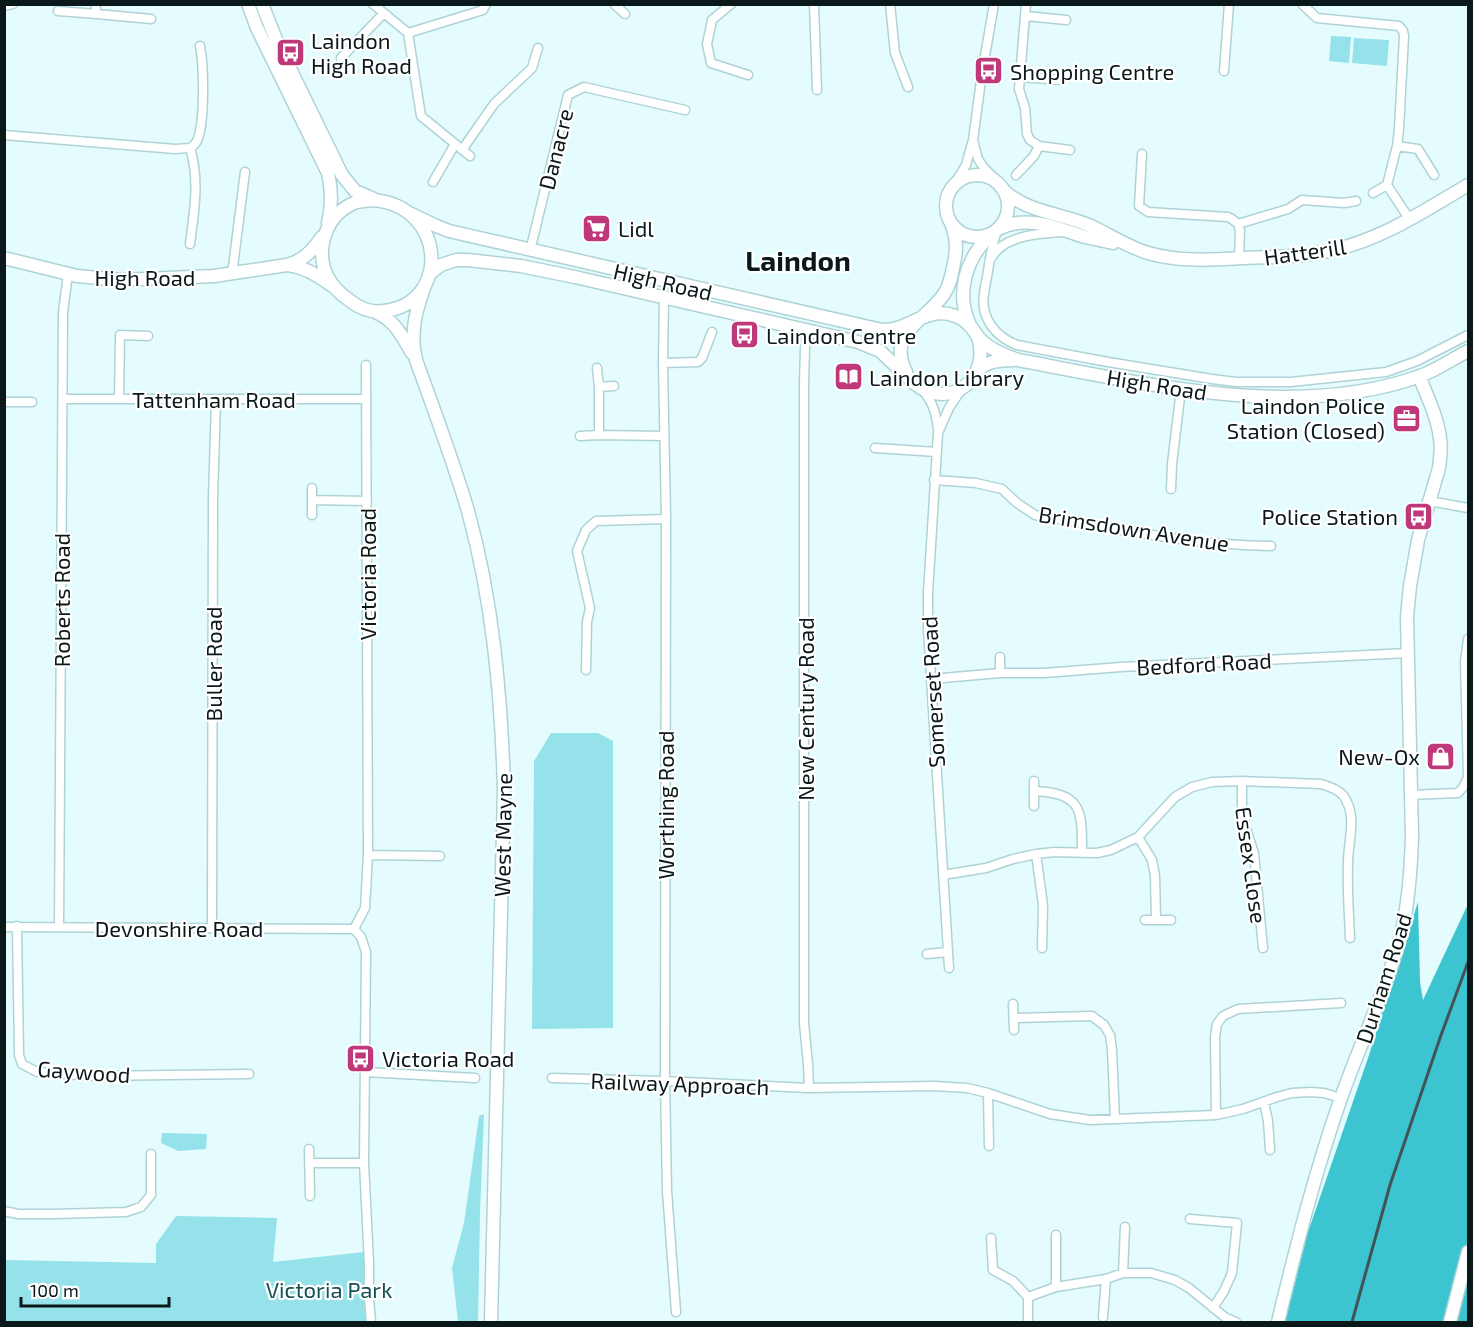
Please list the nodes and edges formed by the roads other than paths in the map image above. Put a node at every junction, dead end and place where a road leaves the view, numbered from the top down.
1 (13, 4) edge
2 (248, 4) edge
3 (262, 4) edge
4 (373, 4) edge
5 (486, 4) edge
6 (614, 4) edge
7 (731, 4) edge
8 (814, 4) edge
9 (890, 4) edge
10 (994, 4) edge
11 (1026, 4) edge
12 (1229, 4) edge
13 (1302, 4) edge
14 (4, 6) edge
15 (96, 9) edge
16 (58, 11) dead end
17 (383, 14) junction
18 (625, 14) dead end
19 (1026, 16) junction
20 (151, 19) dead end
21 (1066, 20) dead end
22 (408, 33) junction
23 (200, 46) dead end
24 (538, 48) dead end
25 (340, 58) dead end
26 (1224, 71) dead end
27 (748, 75) dead end
28 (1020, 77) junction
29 (1061, 80) dead end
30 (908, 87) dead end
31 (817, 90) dead end
32 (685, 110) dead end
33 (4, 135) edge
34 (973, 140) junction
35 (1039, 146) junction
36 (1397, 146) junction
37 (459, 147) junction
38 (190, 148) junction
39 (1070, 150) dead end
40 (1142, 154) dead end
41 (470, 156) dead end
42 (245, 172) dead end
43 (1016, 175) dead end
44 (1434, 175) dead end
45 (433, 182) dead end
46 (955, 183) junction
47 (1387, 185) junction
48 (1468, 185) edge
49 (1001, 186) junction
50 (1373, 193) dead end
51 (381, 201) junction
52 (1356, 201) dead end
53 (409, 213) junction
54 (1410, 220) junction
55 (950, 222) junction
56 (1238, 224) junction
57 (326, 230) junction
58 (995, 232) junction
59 (1074, 233) junction
60 (190, 244) dead end
61 (1129, 246) junction
62 (530, 250) junction
63 (4, 258) edge
64 (1239, 258) junction
65 (989, 264) junction
66 (287, 265) junction
67 (68, 274) junction
68 (233, 274) junction
69 (428, 277) junction
70 (337, 290) junction
71 (664, 297) junction
72 (374, 312) junction
73 (919, 319) junction
74 (806, 330) junction
75 (712, 332) dead end
76 (974, 332) junction
77 (1468, 335) edge
78 (148, 336) dead end
79 (708, 344) junction
80 (720, 344) dead end
81 (1468, 351) edge
82 (416, 360) junction
83 (1018, 360) junction
84 (663, 363) junction
85 (366, 365) dead end
86 (597, 368) dead end
87 (978, 370) junction
88 (908, 376) junction
89 (1419, 376) junction
90 (966, 385) junction
91 (599, 387) junction
92 (614, 387) dead end
93 (920, 388) junction
94 (1181, 389) junction
95 (63, 399) junction
96 (119, 399) junction
97 (366, 399) junction
98 (216, 400) junction
99 (4, 402) edge
100 (32, 402) dead end
101 (938, 433) junction
102 (599, 435) junction
103 (580, 436) dead end
104 (664, 436) junction
105 (876, 448) dead end
106 (937, 452) junction
107 (934, 480) junction
108 (312, 488) dead end
109 (1171, 489) dead end
110 (312, 500) junction
111 (367, 501) junction
112 (1429, 501) junction
113 (1468, 508) edge
114 (312, 515) dead end
115 (666, 519) junction
116 (1270, 546) dead end
117 (1468, 639) edge
118 (1408, 653) junction
119 (1000, 657) dead end
120 (586, 670) dead end
121 (1000, 673) junction
122 (931, 679) junction
123 (1034, 781) dead end
124 (1242, 781) junction
125 (1034, 791) junction
126 (1410, 795) junction
127 (1034, 806) dead end
128 (1138, 837) junction
129 (1082, 853) junction
130 (1036, 854) junction
131 (368, 855) junction
132 (440, 856) dead end
133 (943, 875) junction
134 (1145, 920) dead end
135 (1156, 920) junction
136 (1171, 920) dead end
137 (17, 926) junction
138 (4, 927) edge
139 (59, 927) junction
140 (212, 927) junction
141 (354, 928) junction
142 (1350, 938) dead end
143 (1042, 948) dead end
144 (1263, 948) dead end
145 (948, 952) junction
146 (927, 954) dead end
147 (949, 968) dead end
148 (1341, 1003) dead end
149 (1013, 1004) dead end
150 (1014, 1018) junction
151 (1014, 1030) dead end
152 (365, 1072) junction
153 (249, 1074) dead end
154 (475, 1078) dead end
155 (552, 1078) dead end
156 (665, 1081) junction
157 (809, 1088) junction
158 (988, 1093) junction
159 (1341, 1098) junction
160 (1264, 1102) junction
161 (1216, 1115) junction
162 (1115, 1119) junction
163 (988, 1146) dead end
164 (309, 1149) dead end
165 (1270, 1150) dead end
166 (151, 1154) dead end
167 (309, 1163) junction
168 (364, 1163) junction
169 (310, 1196) dead end
170 (4, 1211) edge
171 (1190, 1219) dead end
172 (1125, 1227) dead end
173 (1056, 1235) dead end
174 (991, 1238) dead end
175 (1468, 1252) edge
176 (1123, 1273) junction
177 (1106, 1279) junction
178 (1056, 1287) junction
179 (1028, 1297) junction
180 (1213, 1308) junction
181 (676, 1312) dead end
182 (1103, 1317) dead end
183 (371, 1323) edge
184 (491, 1323) edge
185 (1028, 1323) edge
186 (1236, 1323) edge
187 (1278, 1323) edge
188 (1450, 1323) edge

1 - 14 street
2 - 57 street
3 - 51 street
4 - 17 street
5 - 22 street
6 - 18 street
7 - 27 street
8 - 31 street
9 - 30 street
10 - 34 street
11 - 19 street
12 - 26 street
13 - 36 street
15 - 16 street
15 - 20 street
17 - 22 street
17 - 25 street
19 - 21 street
19 - 28 street
22 - 37 street
23 - 38 street
24 - 37 street
28 - 29 street
28 - 35 street
32 - 62 street, Danacre
33 - 38 street
34 - 46 street
34 - 49 street
35 - 39 street
35 - 43 street
36 - 44 street
36 - 47 street
37 - 41 street
37 - 45 street
38 - 60 street
40 - 56 street
42 - 68 street
46 - 49 street
46 - 55 street
47 - 50 street
47 - 54 street
48 - 54 street, Hatterill
49 - 58 street
49 - 61 street, Hatterill
51 - 53 street
51 - 57 street
52 - 56 street
53 - 62 street, High Road
53 - 69 street
54 - 64 street, Hatterill
55 - 58 street
55 - 73 street
56 - 64 street
57 - 66 street, High Road
57 - 70 street
58 - 59 street, Hatterill
58 - 65 street
58 - 76 street
59 - 61 street, Hatterill
59 - 65 street
61 - 64 street, Hatterill
62 - 73 street, High Road
63 - 67 street, High Road
65 - 77 street
66 - 68 street, High Road
66 - 70 street, High Road
67 - 68 street, High Road
67 - 95 street, Roberts Road
69 - 71 street, High Road
69 - 72 street
69 - 82 street, West Mayne
70 - 72 street
71 - 74 street, High Road
71 - 84 street, Worthing Road
72 - 82 street, West Mayne
73 - 76 street, High Road
73 - 88 street
74 - 88 street, High Road
74 - 157 street, New Century Road
75 - 79 street
76 - 83 street, High Road
76 - 87 street
78 - 96 street
79 - 80 street
79 - 84 street
81 - 89 street, High Road
82 - 184 street, West Mayne
83 - 87 street, High Road
83 - 94 street, High Road
84 - 104 street, Worthing Road
85 - 97 street, Victoria Road
86 - 91 street
87 - 90 street
88 - 93 street, High Road
89 - 94 street, High Road
89 - 112 street, Durham Road
90 - 93 street
90 - 101 street, Somerset Road
91 - 92 street
91 - 102 street
93 - 101 street, Somerset Road
94 - 109 street
95 - 96 street, Tattenham Road
95 - 139 street, Roberts Road
96 - 98 street, Tattenham Road
97 - 98 street, Tattenham Road
97 - 111 street, Victoria Road
98 - 140 street, Buller Road
99 - 100 street
101 - 106 street, Somerset Road
102 - 103 street
102 - 104 street
104 - 115 street, Worthing Road
105 - 106 street
106 - 107 street, Somerset Road
107 - 116 street, Brimsdown Avenue
107 - 122 street, Somerset Road
108 - 110 street
110 - 111 street
110 - 114 street
111 - 131 street, Victoria Road
112 - 113 street
112 - 118 street, Durham Road
115 - 120 street
115 - 156 street, Worthing Road
117 - 126 street
118 - 121 street, Bedford Road
118 - 126 street, Durham Road
119 - 121 street
121 - 122 street, Bedford Road
122 - 133 street, Somerset Road
123 - 125 street
124 - 128 street
124 - 142 street
124 - 144 street, Essex Close
125 - 127 street
125 - 129 street
126 - 159 street, Durham Road
128 - 129 street
128 - 135 street
129 - 130 street
130 - 133 street
130 - 143 street
131 - 132 street
131 - 141 street, Victoria Road
133 - 145 street, Somerset Road
134 - 135 street
135 - 136 street
137 - 138 street, Devonshire Road
137 - 139 street, Devonshire Road
137 - 153 street, Gaywood
139 - 140 street, Devonshire Road
140 - 141 street, Devonshire Road
141 - 152 street
145 - 146 street
145 - 147 street, Somerset Road
148 - 161 street
149 - 150 street
150 - 151 street
150 - 162 street
152 - 154 street
152 - 168 street
155 - 156 street, Railway Approach
156 - 157 street, Railway Approach
156 - 181 street, Worthing Road
157 - 158 street, Railway Approach
158 - 162 street, Railway Approach
158 - 163 street
159 - 160 street, Railway Approach
159 - 187 street, Durham Road
160 - 161 street, Railway Approach
160 - 165 street
161 - 162 street, Railway Approach
164 - 167 street
166 - 170 street
167 - 168 street
167 - 169 street
168 - 183 street
171 - 180 street
172 - 176 street
173 - 178 street
174 - 179 street
175 - 188 street
176 - 177 street
176 - 180 street
177 - 178 street
177 - 182 street
178 - 179 street
179 - 185 street
180 - 186 street

